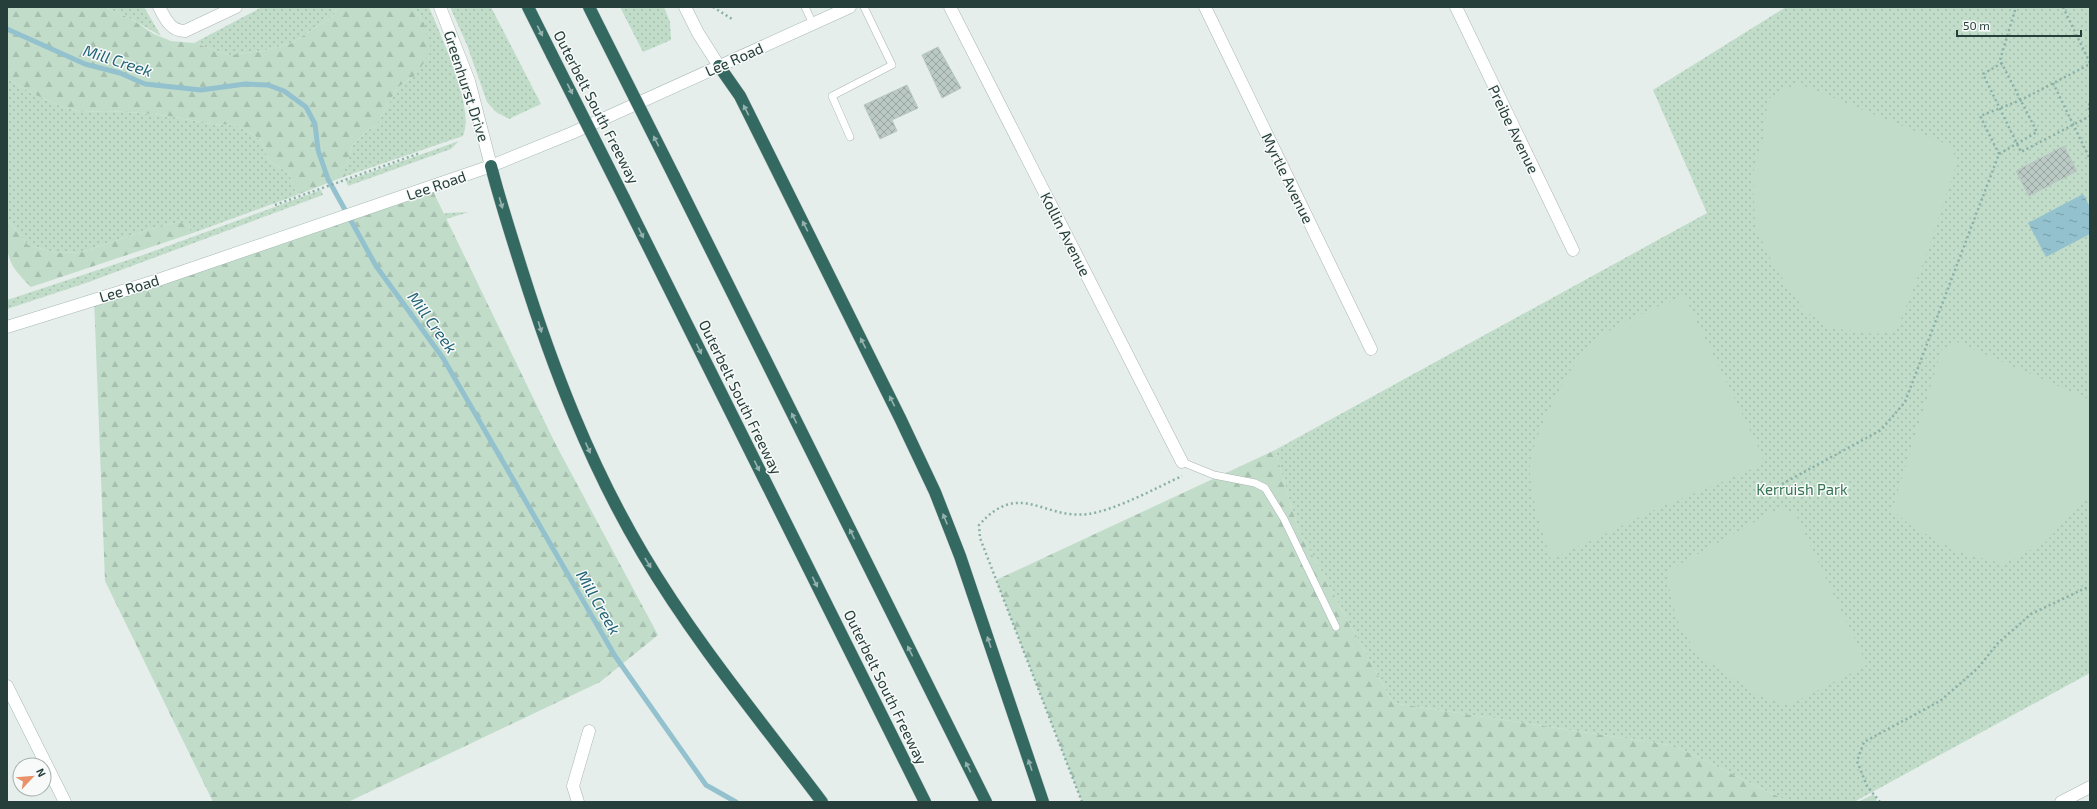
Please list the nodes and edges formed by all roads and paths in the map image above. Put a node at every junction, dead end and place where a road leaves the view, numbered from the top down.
1 (158, 7) edge
2 (236, 7) edge
3 (440, 7) edge
4 (528, 7) edge
5 (589, 7) edge
6 (685, 7) edge
7 (714, 7) edge
8 (805, 7) edge
9 (850, 7) edge
10 (864, 7) edge
11 (950, 7) edge
12 (1205, 7) edge
13 (1456, 7) edge
14 (2016, 7) edge
15 (2063, 7) edge
16 (732, 19) dead end
17 (813, 24) junction
18 (2002, 63) junction
19 (2090, 64) edge
20 (719, 66) junction
21 (2053, 83) junction
22 (2021, 100) junction
23 (2090, 104) edge
24 (2000, 108) junction
25 (2090, 112) edge
26 (2090, 116) edge
27 (2074, 125) junction
28 (850, 137) dead end
29 (2017, 144) junction
30 (420, 153) dead end
31 (1999, 154) junction
32 (2090, 158) edge
33 (491, 166) junction
34 (275, 205) dead end
35 (1573, 250) dead end
36 (7, 327) edge
37 (1371, 349) dead end
38 (1182, 462) joint
39 (1199, 469) junction
40 (1782, 484) dead end
41 (2090, 586) edge
42 (1336, 627) dead end
43 (7, 687) edge
44 (589, 731) dead end
45 (2090, 787) edge
46 (65, 802) edge
47 (578, 802) edge
48 (822, 802) edge
49 (925, 802) edge
50 (986, 802) edge
51 (1043, 802) edge
52 (1082, 802) edge
53 (1880, 802) edge
54 (2061, 802) edge

1 - 2 street
3 - 33 street, Greenhurst Drive
4 -> 49 highway, Outerbelt South Freeway, bridge
50 -> 5 highway, bridge
6 - 20 street
7 - 16 path
8 - 17 lane
9 - 17 street, Lee Road
10 - 28 lane
11 - 38 street, Kollin Avenue
12 - 37 street, Myrtle Avenue
13 - 35 street, Preibe Avenue
14 - 18 path
15 - 19 path
17 - 20 street, Lee Road
18 - 22 path
18 - 24 path
19 - 21 path
20 - 33 street, Lee Road
51 -> 20 highway
21 - 22 path
21 - 27 path
22 - 24 path
22 - 29 path
23 - 25 path
24 - 29 path
24 - 31 path
26 - 27 path
27 - 29 path
27 - 32 path
29 - 31 path
30 - 34 path
31 - 40 path
33 - 36 street, Lee Road
33 -> 48 highway
38 - 39 lane
39 - 42 lane
39 - 52 path
41 - 53 path
43 - 46 street
44 - 47 street
45 - 54 street

